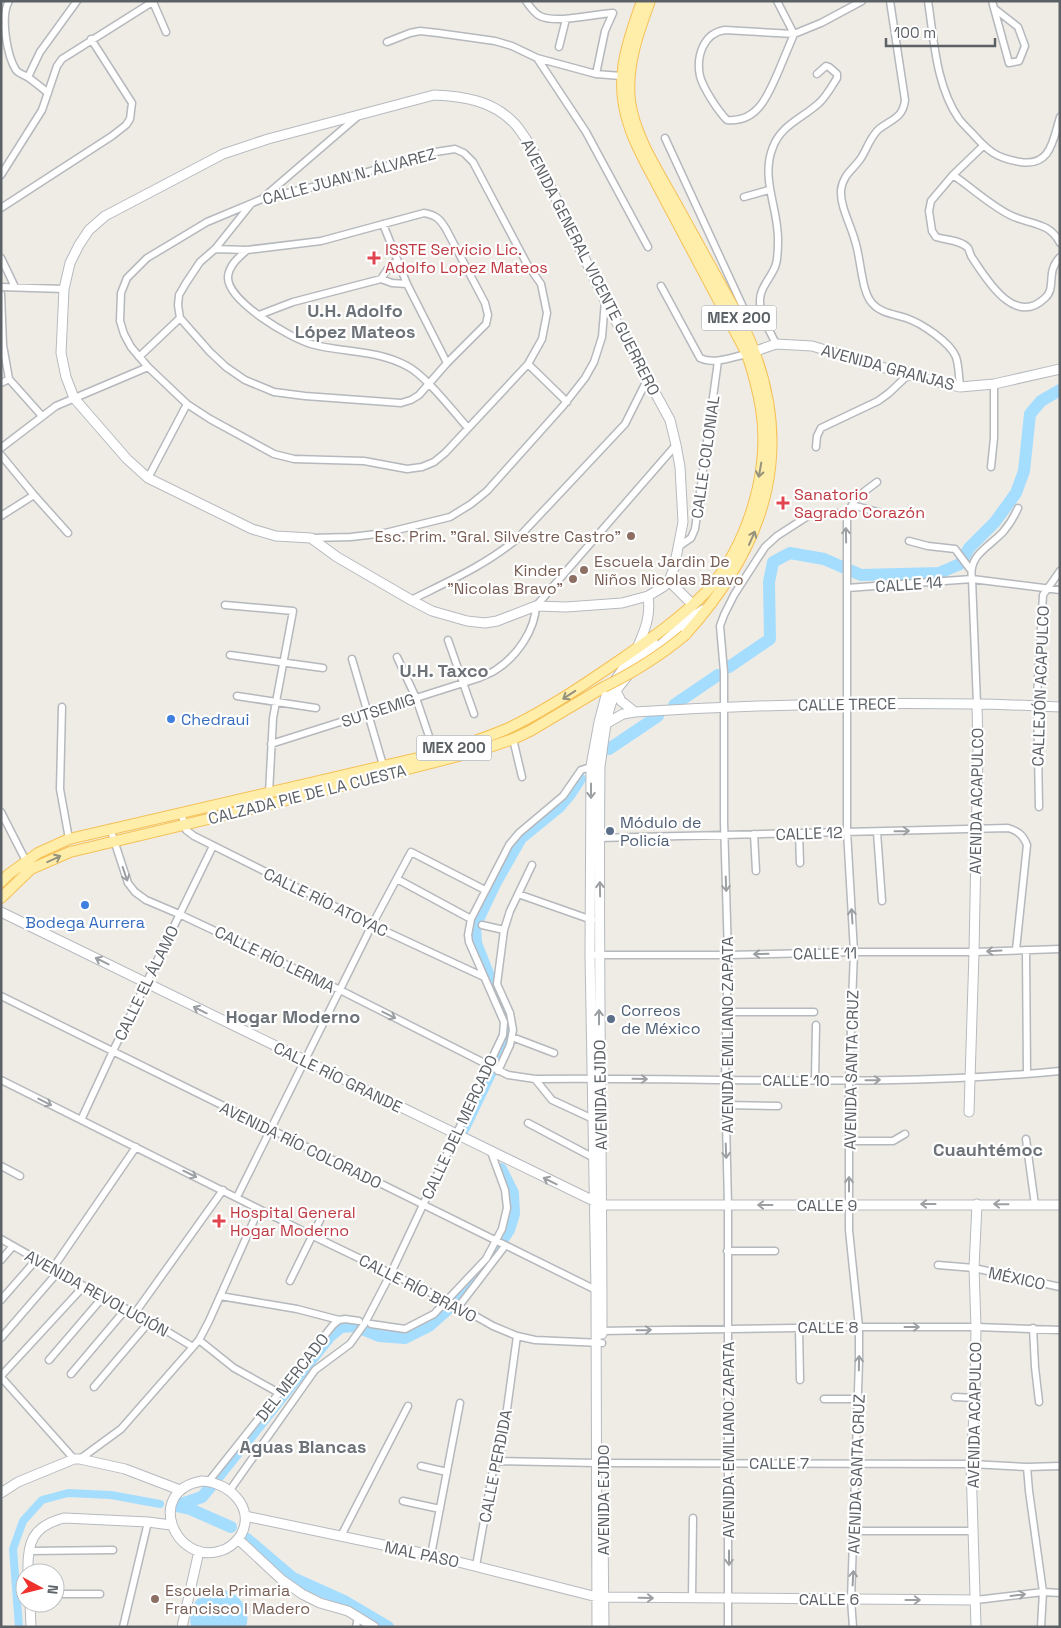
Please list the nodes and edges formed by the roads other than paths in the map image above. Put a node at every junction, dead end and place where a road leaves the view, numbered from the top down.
1 (9, 1) edge
2 (77, 1) edge
3 (526, 1) edge
4 (642, 1) edge
5 (650, 1) edge
6 (777, 1) edge
7 (862, 1) edge
8 (890, 1) edge
9 (928, 1) edge
10 (992, 1) edge
11 (153, 2) edge
12 (995, 9) junction
13 (3, 10) edge
14 (566, 18) junction
15 (166, 32) dead end
16 (794, 34) junction
17 (91, 39) junction
18 (387, 42) dead end
19 (559, 47) dead end
20 (536, 58) junction
21 (596, 74) junction
22 (817, 74) dead end
23 (621, 76) junction
24 (28, 77) junction
25 (48, 93) junction
26 (359, 114) junction
27 (1060, 117) edge
28 (665, 138) dead end
29 (983, 146) junction
30 (1, 175) edge
31 (953, 175) junction
32 (769, 190) junction
33 (744, 197) dead end
34 (262, 199) junction
35 (252, 203) junction
36 (1, 208) edge
37 (383, 224) junction
38 (1060, 243) edge
39 (648, 247) dead end
40 (214, 249) junction
41 (247, 250) junction
42 (1060, 257) edge
43 (1, 258) edge
44 (398, 260) junction
45 (381, 279) junction
46 (407, 284) junction
47 (661, 286) dead end
48 (1, 287) edge
49 (15, 287) junction
50 (64, 289) junction
51 (1, 294) edge
52 (605, 301) junction
53 (259, 315) junction
54 (180, 318) junction
55 (743, 325) junction
56 (776, 344) junction
57 (2, 345) edge
58 (751, 353) junction
59 (139, 357) junction
60 (718, 361) junction
61 (447, 363) junction
62 (528, 364) junction
63 (148, 367) junction
64 (1060, 369) edge
65 (908, 375) junction
66 (648, 378) junction
67 (9, 379) junction
68 (1, 383) edge
69 (994, 384) junction
70 (429, 385) junction
71 (960, 388) junction
72 (74, 398) junction
73 (567, 402) junction
74 (187, 404) junction
75 (42, 416) junction
76 (468, 428) junction
77 (676, 445) junction
78 (816, 447) dead end
79 (1, 448) edge
80 (1, 455) edge
81 (991, 467) dead end
82 (148, 478) junction
83 (877, 482) dead end
84 (34, 495) junction
85 (852, 505) junction
86 (1018, 508) dead end
87 (847, 512) junction
88 (890, 515) dead end
89 (1, 516) edge
90 (68, 533) dead end
91 (311, 538) junction
92 (908, 541) dead end
93 (678, 547) junction
94 (970, 569) junction
95 (1060, 571) edge
96 (972, 579) junction
97 (669, 582) junction
98 (847, 588) junction
99 (1048, 589) junction
100 (1060, 590) edge
101 (648, 596) junction
102 (411, 600) junction
103 (225, 605) dead end
104 (693, 605) junction
105 (536, 606) junction
106 (708, 607) junction
107 (448, 640) dead end
108 (637, 648) junction
109 (230, 655) dead end
110 (397, 657) dead end
111 (352, 659) dead end
112 (284, 663) junction
113 (323, 668) dead end
114 (594, 678) junction
115 (462, 682) junction
116 (603, 688) junction
117 (616, 691) junction
118 (237, 696) dead end
119 (416, 698) junction
120 (277, 702) junction
121 (846, 704) junction
122 (977, 704) junction
123 (1037, 706) junction
124 (62, 707) dead end
125 (724, 707) junction
126 (1060, 707) edge
127 (316, 708) dead end
128 (367, 712) junction
129 (635, 712) junction
130 (474, 714) dead end
131 (607, 723) junction
132 (513, 739) junction
133 (271, 744) junction
134 (434, 754) junction
135 (383, 765) junction
136 (596, 766) junction
137 (522, 777) dead end
138 (269, 792) junction
139 (271, 804) junction
140 (1039, 807) dead end
141 (1, 812) edge
142 (181, 813) junction
143 (184, 825) junction
144 (110, 828) junction
145 (975, 829) junction
146 (847, 831) junction
147 (877, 832) junction
148 (799, 833) junction
149 (754, 834) junction
150 (724, 835) junction
151 (69, 838) junction
152 (595, 838) junction
153 (114, 841) junction
154 (213, 846) junction
155 (800, 863) dead end
156 (28, 865) junction
157 (532, 865) dead end
158 (756, 871) dead end
159 (397, 879) junction
160 (1, 882) edge
161 (485, 890) junction
162 (518, 894) junction
163 (1, 898) edge
164 (882, 901) dead end
165 (1, 912) edge
166 (179, 914) junction
167 (471, 919) junction
168 (595, 920) junction
169 (482, 924) dead end
170 (372, 925) junction
171 (504, 930) junction
172 (1060, 949) edge
173 (1016, 950) junction
174 (1026, 950) junction
175 (854, 952) junction
176 (974, 952) junction
177 (595, 955) junction
178 (728, 955) junction
179 (484, 978) junction
180 (146, 983) junction
181 (340, 990) junction
182 (1, 996) edge
183 (726, 1012) junction
184 (814, 1012) dead end
185 (816, 1024) dead end
186 (512, 1037) junction
187 (112, 1051) junction
188 (554, 1053) dead end
189 (305, 1061) junction
190 (493, 1068) junction
191 (1060, 1071) edge
192 (1027, 1074) junction
193 (595, 1078) junction
194 (970, 1078) junction
195 (536, 1079) junction
196 (1, 1080) edge
197 (725, 1080) junction
198 (815, 1080) junction
199 (849, 1080) junction
200 (725, 1105) junction
201 (778, 1106) dead end
202 (969, 1112) dead end
203 (593, 1119) junction
204 (82, 1120) junction
205 (528, 1123) dead end
206 (271, 1130) junction
207 (905, 1134) dead end
208 (456, 1135) junction
209 (1026, 1139) dead end
210 (849, 1141) junction
211 (136, 1147) junction
212 (492, 1152) junction
213 (594, 1158) junction
214 (1, 1166) edge
215 (20, 1176) dead end
216 (223, 1190) junction
217 (237, 1197) junction
218 (422, 1204) junction
219 (598, 1204) junction
220 (977, 1204) junction
221 (849, 1205) junction
222 (1035, 1205) junction
223 (1060, 1205) edge
224 (728, 1206) junction
225 (259, 1208) junction
226 (320, 1220) dead end
227 (313, 1236) junction
228 (1, 1239) edge
229 (500, 1244) junction
230 (14, 1246) junction
231 (727, 1251) junction
232 (775, 1251) dead end
233 (1, 1260) edge
234 (36, 1260) junction
235 (938, 1265) dead end
236 (974, 1268) junction
237 (56, 1270) junction
238 (391, 1273) junction
239 (290, 1281) dead end
240 (84, 1286) junction
241 (1060, 1287) edge
242 (599, 1291) junction
243 (220, 1296) junction
244 (103, 1297) junction
245 (1, 1300) edge
246 (453, 1303) junction
247 (126, 1309) junction
248 (135, 1313) junction
249 (150, 1320) junction
250 (339, 1320) junction
251 (365, 1323) junction
252 (859, 1327) junction
253 (976, 1327) junction
254 (728, 1328) junction
255 (799, 1328) junction
256 (1033, 1328) junction
257 (1060, 1330) edge
258 (599, 1331) junction
259 (516, 1336) junction
260 (1, 1338) edge
261 (199, 1340) junction
262 (599, 1343) junction
263 (193, 1347) junction
264 (50, 1360) dead end
265 (71, 1374) dead end
266 (1, 1377) edge
267 (800, 1380) dead end
268 (94, 1387) dead end
269 (279, 1394) junction
270 (955, 1397) dead end
271 (975, 1398) junction
272 (824, 1399) dead end
273 (858, 1399) junction
274 (1039, 1402) dead end
275 (460, 1403) dead end
276 (408, 1406) dead end
277 (77, 1459) junction
278 (497, 1461) junction
279 (600, 1463) junction
280 (729, 1463) junction
281 (856, 1463) junction
282 (971, 1464) junction
283 (421, 1466) dead end
284 (1060, 1466) edge
285 (1027, 1467) junction
286 (447, 1472) junction
287 (209, 1481) junction
288 (180, 1490) junction
289 (230, 1490) junction
290 (1, 1493) edge
291 (404, 1501) dead end
292 (440, 1510) junction
293 (245, 1516) junction
294 (693, 1518) dead end
295 (148, 1522) junction
296 (171, 1525) junction
297 (855, 1531) junction
298 (973, 1531) junction
299 (341, 1536) junction
300 (238, 1540) junction
301 (113, 1550) dead end
302 (29, 1551) junction
303 (199, 1551) junction
304 (431, 1555) junction
305 (28, 1563) edge
306 (476, 1566) junction
307 (1043, 1592) junction
308 (1060, 1593) edge
309 (65, 1594) edge
310 (100, 1594) dead end
311 (600, 1597) junction
312 (692, 1598) junction
313 (728, 1599) junction
314 (852, 1600) junction
315 (976, 1600) junction
316 (30, 1613) edge
317 (358, 1617) junction
318 (31, 1627) edge
319 (123, 1627) edge
320 (182, 1627) edge
321 (356, 1627) edge
322 (374, 1627) edge
323 (597, 1627) edge
324 (604, 1627) edge
325 (728, 1627) edge
326 (853, 1627) edge
327 (976, 1627) edge
328 (1041, 1627) edge

1 - 13 street
2 - 24 street
3 - 14 street
4 - 23 main road, CALZADA PIE DE LA CUESTA / MEX 200
5 - 55 main road, CALZADA PIE DE LA CUESTA / MEX 200
6 - 16 street
7 - 16 street
8 - 71 street
9 - 29 street
10 - 12 street
11 - 15 street
11 - 17 street
12 - 12 street
13 - 24 street
14 - 19 street
14 - 21 street
16 - 16 street
17 - 25 street
17 - 36 street
18 - 20 street
20 - 21 street
20 - 39 street
21 - 23 street
22 - 32 street
23 - 58 main road, CALZADA PIE DE LA CUESTA / MEX 200
24 - 25 street
25 - 30 street
26 - 34 street
26 - 50 street, AVENIDA GENERAL VICENTE GUERRERO
26 - 52 street, AVENIDA GENERAL VICENTE GUERRERO
27 - 29 street
28 - 55 street
29 - 31 street
31 - 38 street
31 - 42 street
32 - 33 street
32 - 56 street
34 - 35 street, CALLE JUAN N. ÁLVAREZ
34 - 62 street, CALLE JUAN N. ÁLVAREZ
35 - 40 street
35 - 59 street, CALLE JUAN N. ÁLVAREZ
37 - 41 street
37 - 44 street
37 - 61 street
40 - 41 street
40 - 54 street
41 - 53 street
43 - 49 street
44 - 45 street
44 - 46 street
45 - 46 street
45 - 53 street
46 - 61 street
47 - 60 street
48 - 49 street
49 - 50 street
50 - 72 street, AVENIDA GENERAL VICENTE GUERRERO
51 - 57 street
52 - 66 street, AVENIDA GENERAL VICENTE GUERRERO
52 - 73 street
53 - 70 street
54 - 59 street
54 - 70 street
55 - 58 main road, CALZADA PIE DE LA CUESTA / MEX 200
56 - 58 street, AVENIDA GRANJAS
56 - 65 street, AVENIDA GRANJAS
57 - 67 street
58 - 60 street
58 -> 104 main road, CALZADA PIE DE LA CUESTA / MEX 200
106 -> 58 main road, CALZADA PIE DE LA CUESTA / MEX 200
59 - 63 street, CALLE JUAN N. ÁLVAREZ
60 - 93 street, CALLE COLONIAL
61 - 70 street
62 - 73 street
62 - 76 street, CALLE JUAN N. ÁLVAREZ
63 - 72 street
63 - 74 street, CALLE JUAN N. ÁLVAREZ
64 - 69 street, AVENIDA GRANJAS
65 - 71 street, AVENIDA GRANJAS
65 - 78 street
66 - 77 street, AVENIDA GENERAL VICENTE GUERRERO
66 - 102 street
67 - 68 street
67 - 75 street
69 - 71 street, AVENIDA GRANJAS
69 - 81 street
70 - 76 street
72 - 75 street
72 - 82 street, AVENIDA GENERAL VICENTE GUERRERO
73 - 91 street
74 - 76 street, CALLE JUAN N. ÁLVAREZ
74 - 82 street
75 - 79 street
77 - 93 street, AVENIDA GENERAL VICENTE GUERRERO
77 - 105 street
80 - 84 street
82 - 91 street, AVENIDA GENERAL VICENTE GUERRERO
83 - 85 street
84 - 89 street
84 - 90 street
85 - 87 street
85 - 88 street
86 - 94 street
98 -> 87 street, AVENIDA SANTA CRUZ
87 - 125 street, AVENIDA EMILIANO ZAPATA
91 - 102 street
92 - 94 street
93 - 97 street, AVENIDA GENERAL VICENTE GUERRERO
94 - 96 street, AVENIDA ACAPULCO
95 - 99 street, CALLEJÓN ACAPULCO
96 - 98 street, CALLE 14
96 - 99 street, CALLE 14
96 - 122 street, AVENIDA ACAPULCO
97 - 101 street
97 - 104 street
98 - 121 street, AVENIDA SANTA CRUZ
99 - 100 street, CALLE 14
99 - 123 street, CALLEJÓN ACAPULCO
101 - 105 street
101 - 108 street
102 - 105 street
103 - 112 street
104 - 108 main road, CALZADA PIE DE LA CUESTA / MEX 200
104 - 136 street, AVENIDA EJIDO
105 - 115 street, SUTSEMIG
106 - 116 main road, CALZADA PIE DE LA CUESTA / MEX 200, bridge
106 - 117 street, AVENIDA EJIDO
107 - 115 street
108 - 114 main road, CALZADA PIE DE LA CUESTA / MEX 200
109 - 112 street
110 - 119 street
111 - 128 street
112 - 113 street
112 - 120 street
114 - 116 main road
114 -> 134 main road, CALZADA PIE DE LA CUESTA / MEX 200
115 - 119 street, SUTSEMIG
115 - 130 street
116 - 132 main road, CALZADA PIE DE LA CUESTA / MEX 200
117 - 129 street
117 - 131 street, AVENIDA EJIDO
118 - 120 street
119 - 128 street, SUTSEMIG
119 - 134 street
120 - 127 street
120 - 133 street
121 - 122 street, CALLE TRECE
121 - 125 street, CALLE TRECE
121 - 146 street, AVENIDA SANTA CRUZ
122 - 123 street, CALLE TRECE
122 - 145 street, AVENIDA ACAPULCO
123 - 126 street, CALLE TRECE
123 - 140 street, CALLEJÓN ACAPULCO
124 - 151 street
125 - 129 street, CALLE TRECE
125 - 150 street, AVENIDA EMILIANO ZAPATA
128 - 133 street, SUTSEMIG
128 - 135 street
129 - 131 street, CALLE TRECE
131 - 136 street, AVENIDA EJIDO
132 - 137 street
132 - 139 main road, CALZADA PIE DE LA CUESTA / MEX 200
133 - 138 street
134 - 135 main road, CALZADA PIE DE LA CUESTA / MEX 200
135 - 138 main road, CALZADA PIE DE LA CUESTA / MEX 200
136 - 152 street, AVENIDA EJIDO
136 - 161 street, CALLE DEL MERCADO
138 - 139 street
138 - 142 main road, CALZADA PIE DE LA CUESTA / MEX 200
139 - 143 main road, CALZADA PIE DE LA CUESTA / MEX 200
141 - 156 street
142 - 143 street
142 - 144 main road, CALZADA PIE DE LA CUESTA / MEX 200
143 - 153 main road, CALZADA PIE DE LA CUESTA / MEX 200
143 - 154 street, CALLE RÍO ATOYAC
144 - 151 main road, CALZADA PIE DE LA CUESTA / MEX 200
144 - 153 street, CALLE RÍO LERMA
147 -> 145 street, CALLE 12
145 - 173 street, CALLE 12
145 - 176 street, AVENIDA ACAPULCO
146 - 147 street, CALLE 12
146 - 148 street, CALLE 12
175 -> 146 street, AVENIDA SANTA CRUZ
147 - 164 street
148 - 149 street, CALLE 12
148 - 155 street
149 - 150 street, CALLE 12
149 - 158 street
150 - 152 street, CALLE 12
150 -> 178 street, AVENIDA EMILIANO ZAPATA
151 - 156 main road, CALZADA PIE DE LA CUESTA / MEX 200
152 - 168 street, AVENIDA EJIDO
156 -> 153 main road, CALZADA PIE DE LA CUESTA / MEX 200
153 -> 166 street, CALLE RÍO LERMA
154 - 166 street, CALLE EL ÁLAMO
154 - 170 street, CALLE RÍO ATOYAC
156 - 160 main road, CALZADA PIE DE LA CUESTA / MEX 200
156 - 163 main road, CALZADA PIE DE LA CUESTA / MEX 200
157 - 162 street
159 - 161 street
159 - 167 street
159 - 170 street
161 - 167 street, CALLE DEL MERCADO
162 - 168 street
162 - 171 street
180 -> 165 street, CALLE RÍO GRANDE
166 - 180 street, CALLE EL ÁLAMO
166 - 181 street, CALLE RÍO LERMA
167 - 179 street, CALLE DEL MERCADO
168 - 177 street, AVENIDA EJIDO
169 - 171 street
170 - 179 street, CALLE RÍO ATOYAC
170 - 181 street
171 - 186 street
172 - 174 street, CALLE 11
173 - 174 street, CALLE 11
173 -> 176 street, CALLE 11
174 - 192 street
175 - 176 street, CALLE 11
175 -> 178 street, CALLE 11
175 - 199 street, AVENIDA SANTA CRUZ
176 - 194 street, AVENIDA ACAPULCO
177 - 178 street, CALLE 11
177 - 193 street, AVENIDA EJIDO
178 - 183 street, AVENIDA EMILIANO ZAPATA
179 - 190 street, CALLE DEL MERCADO
180 - 187 street, CALLE EL ÁLAMO
189 -> 180 street, CALLE RÍO GRANDE
181 - 189 street
181 -> 190 street, CALLE RÍO LERMA
182 - 187 street, AVENIDA RÍO COLORADO
183 - 184 street
183 - 197 street, AVENIDA EMILIANO ZAPATA
185 - 198 street
186 - 188 street
186 - 190 street
187 - 204 street, CALLE EL ÁLAMO
187 - 206 street, AVENIDA RÍO COLORADO
189 - 206 street
189 - 208 street, CALLE RÍO GRANDE
190 - 195 street, CALLE RÍO LERMA
190 - 208 street, CALLE DEL MERCADO
191 - 192 street, CALLE 10
192 - 194 street, CALLE 10
193 - 195 street, CALLE RÍO LERMA
193 -> 197 street, CALLE 10
193 - 203 street, AVENIDA EJIDO
193 - 219 street, AVENIDA EJIDO
199 -> 194 street, CALLE 10
194 - 202 street, AVENIDA ACAPULCO
195 - 203 street
196 -> 204 street, CALLE RÍO BRAVO
197 - 198 street, CALLE 10
197 - 200 street, AVENIDA EMILIANO ZAPATA
198 - 199 street, CALLE 10
199 - 210 street, AVENIDA SANTA CRUZ
200 - 201 street
200 -> 224 street, AVENIDA EMILIANO ZAPATA
203 - 213 street, AVENIDA EJIDO
204 - 211 street, CALLE RÍO BRAVO
205 - 213 street
206 - 217 street
206 - 218 street, AVENIDA RÍO COLORADO
207 - 210 street
208 - 212 street, CALLE RÍO GRANDE
208 - 218 street, CALLE DEL MERCADO
209 - 222 street
221 -> 210 street, AVENIDA SANTA CRUZ
211 -> 216 street, CALLE RÍO BRAVO
211 - 237 street
219 -> 212 street, CALLE RÍO GRANDE
212 - 229 street
213 - 219 street, AVENIDA EJIDO
214 - 215 street
216 - 217 street, CALLE RÍO BRAVO
216 - 248 street
217 - 225 street, CALLE RÍO BRAVO
218 - 229 street, AVENIDA RÍO COLORADO
218 - 238 street, CALLE DEL MERCADO
219 - 224 street, CALLE 9
219 - 242 street, AVENIDA EJIDO
220 -> 221 street, CALLE 9
222 -> 220 street, CALLE 9
220 - 236 street, AVENIDA ACAPULCO
221 -> 224 street, CALLE 9
221 - 252 street, AVENIDA SANTA CRUZ
222 - 223 street, CALLE 9
224 - 231 street, AVENIDA EMILIANO ZAPATA
225 - 227 street, CALLE RÍO BRAVO
225 - 243 street
226 - 227 street
227 - 238 street, CALLE RÍO BRAVO
227 - 239 street
228 - 230 street, AVENIDA REVOLUCIÓN
229 - 242 street, AVENIDA RÍO COLORADO
229 - 246 street
229 - 246 street
230 - 233 street
230 - 234 street, AVENIDA REVOLUCIÓN
231 - 232 street
231 - 254 street, AVENIDA EMILIANO ZAPATA
234 - 237 street, AVENIDA REVOLUCIÓN
234 - 245 street
235 - 236 street, MÉXICO
236 - 241 street, MÉXICO
236 - 253 street, AVENIDA ACAPULCO
237 - 240 street, AVENIDA REVOLUCIÓN
237 - 260 street
238 - 246 street, CALLE RÍO BRAVO
238 - 251 street, CALLE DEL MERCADO
240 - 244 street, AVENIDA REVOLUCIÓN
240 - 266 street
242 - 258 street, AVENIDA EJIDO
243 - 250 street
243 - 261 street
244 - 247 street, AVENIDA REVOLUCIÓN
244 - 264 street
246 - 251 street
246 - 259 street, CALLE RÍO BRAVO
247 - 248 street, AVENIDA REVOLUCIÓN
247 - 265 street
248 - 249 street, AVENIDA REVOLUCIÓN
249 - 263 street, AVENIDA REVOLUCIÓN
249 - 268 street
250 - 251 street
250 - 269 street, DEL MERCADO
251 - 289 street, CALLE DEL MERCADO
252 -> 253 street, CALLE 8
252 - 255 street, CALLE 8
273 -> 252 street, AVENIDA SANTA CRUZ
253 - 256 street, CALLE 8
253 - 271 street, AVENIDA ACAPULCO
254 - 255 street, CALLE 8
258 -> 254 street, CALLE 8
254 - 280 street, AVENIDA EMILIANO ZAPATA
255 - 267 street
256 - 257 street, CALLE 8
256 - 274 street
258 - 262 street, AVENIDA EJIDO
259 - 262 street, CALLE RÍO BRAVO
259 - 278 street, CALLE PERDIDA
261 - 263 street
261 - 269 street
262 - 279 street, AVENIDA EJIDO
263 - 277 street
266 - 277 street
269 - 287 street, DEL MERCADO
270 - 271 street
271 - 282 street, AVENIDA ACAPULCO
272 - 273 street
273 - 281 street, AVENIDA SANTA CRUZ
275 - 286 street
276 - 299 street
277 - 288 street
277 - 290 street
278 - 279 street, CALLE 7
278 - 306 street, CALLE PERDIDA
279 - 280 street, CALLE 7
279 - 311 street, AVENIDA EJIDO
280 - 281 street, CALLE 7
280 -> 313 street, AVENIDA EMILIANO ZAPATA
281 - 282 street, CALLE 7
281 - 297 street, AVENIDA SANTA CRUZ
282 - 285 street, CALLE 7
282 - 298 street, AVENIDA ACAPULCO
283 - 286 street
284 - 285 street, CALLE 7
285 - 307 street
286 - 292 street
287 - 288 street
287 - 289 street
288 - 296 street
289 - 293 street
291 - 292 street
292 - 304 street
293 - 299 street, MAL PASO
293 - 300 street
294 - 312 street
295 - 296 street
295 - 302 street
295 - 319 street
296 - 303 street
297 - 298 street
314 -> 297 street, AVENIDA SANTA CRUZ
298 - 315 street, AVENIDA ACAPULCO
299 - 304 street, MAL PASO
300 - 303 street
300 - 317 street
301 - 302 street
302 - 305 street
303 - 320 street
304 - 306 street, MAL PASO
306 - 311 street, MAL PASO
307 - 308 street, CALLE 6
315 -> 307 street, CALLE 6
307 - 328 street
309 - 310 street
311 -> 312 street, CALLE 6
311 - 323 street, AVENIDA EJIDO
311 - 324 street, AVENIDA EJIDO
312 - 313 street, CALLE 6
313 - 314 street, CALLE 6
313 - 325 street, AVENIDA EMILIANO ZAPATA
314 -> 315 street, CALLE 6
314 - 326 street, AVENIDA SANTA CRUZ
315 - 327 street, AVENIDA ACAPULCO
316 - 318 street
317 - 321 street
317 - 322 street

